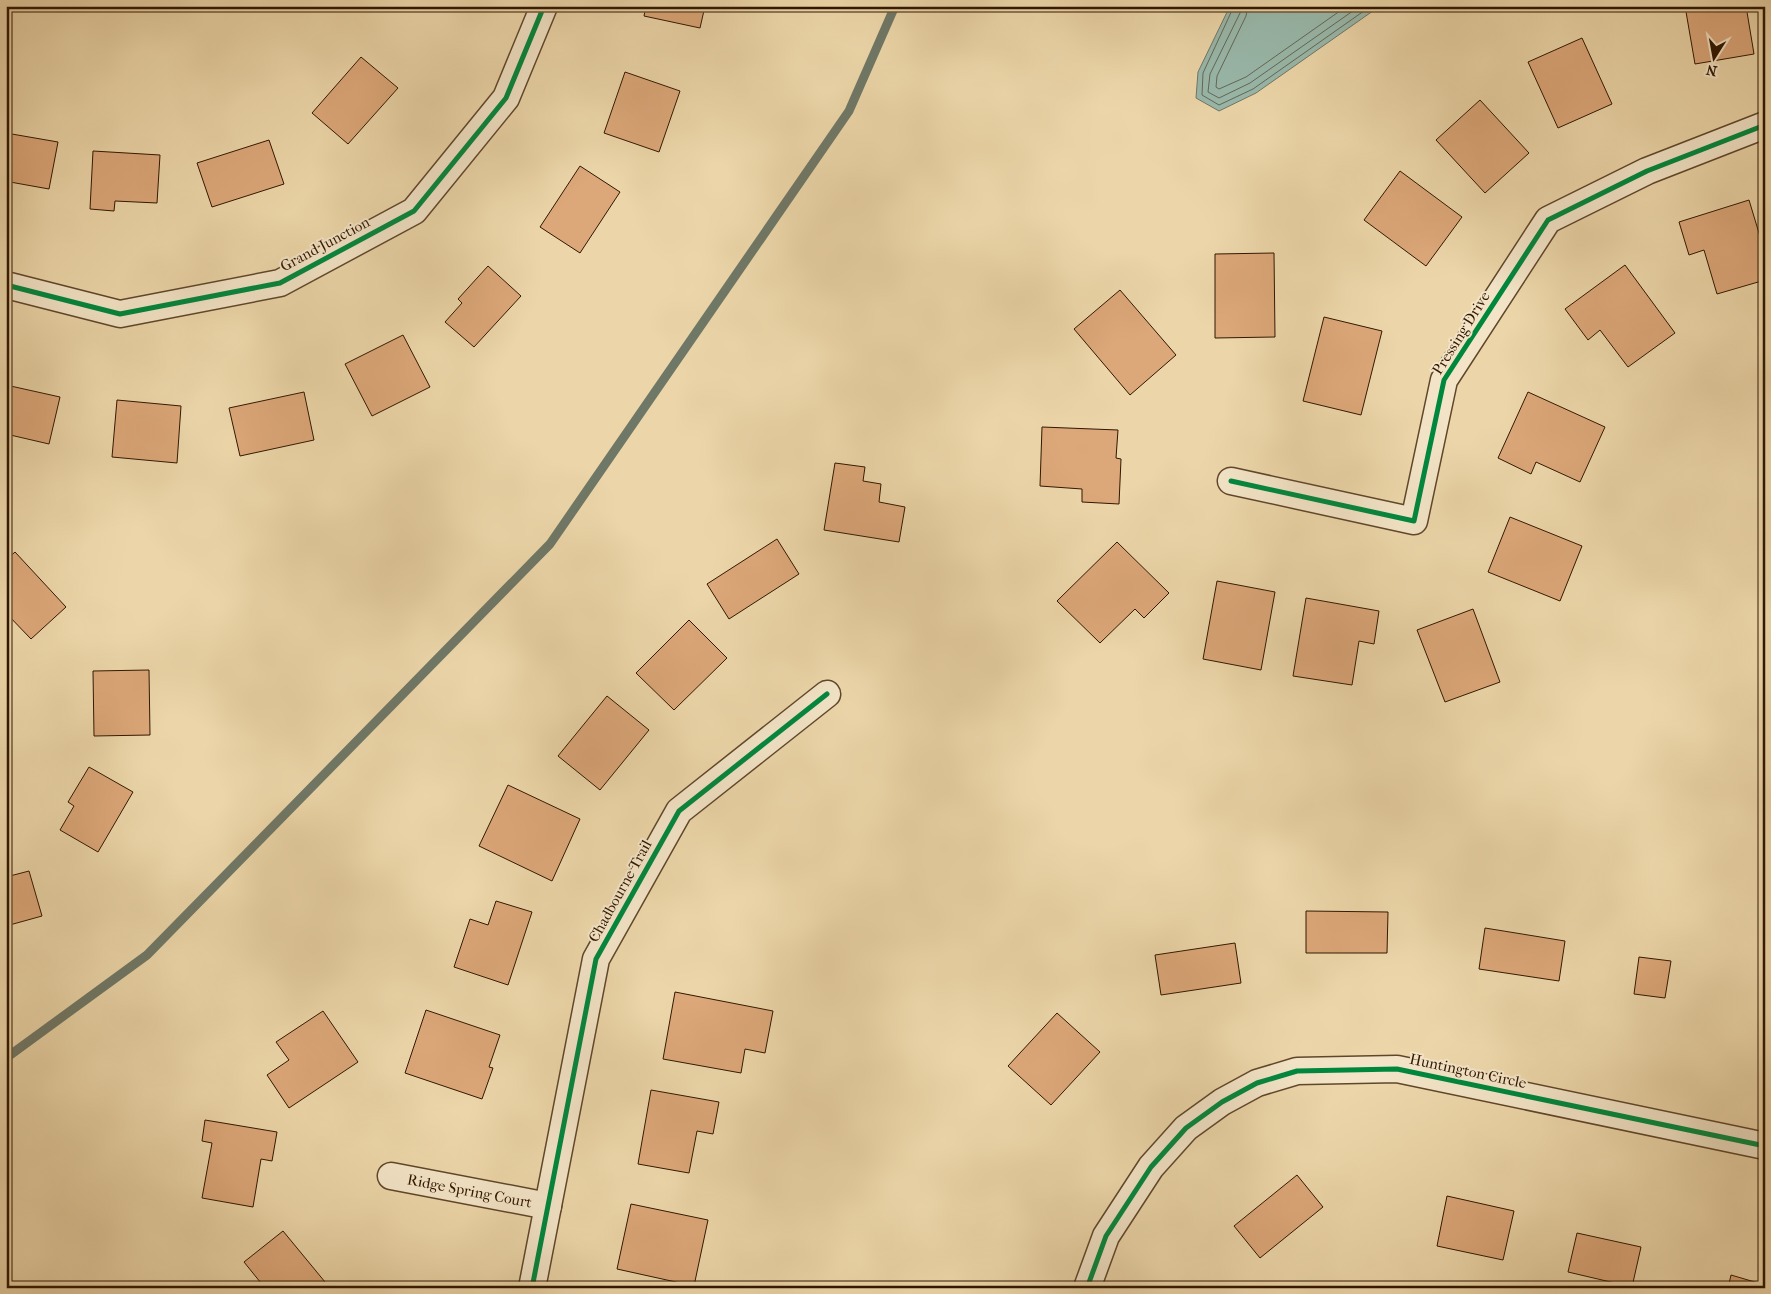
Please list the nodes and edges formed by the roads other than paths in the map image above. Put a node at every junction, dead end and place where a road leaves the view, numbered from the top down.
1 (544, 6) edge
2 (1765, 125) edge
3 (6, 285) edge
4 (1231, 481) dead end
5 (827, 694) dead end
6 (1765, 1146) edge
7 (391, 1176) dead end
8 (548, 1206) junction
9 (532, 1288) edge
10 (1087, 1288) edge

1 - 3 street, Grand Junction
2 - 4 street, Pressing Drive
5 - 8 street, Chadbourne Trail
6 - 10 street, Huntington Circle
7 - 8 street, Ridge Spring Court
8 - 9 street, Chadbourne Trail

